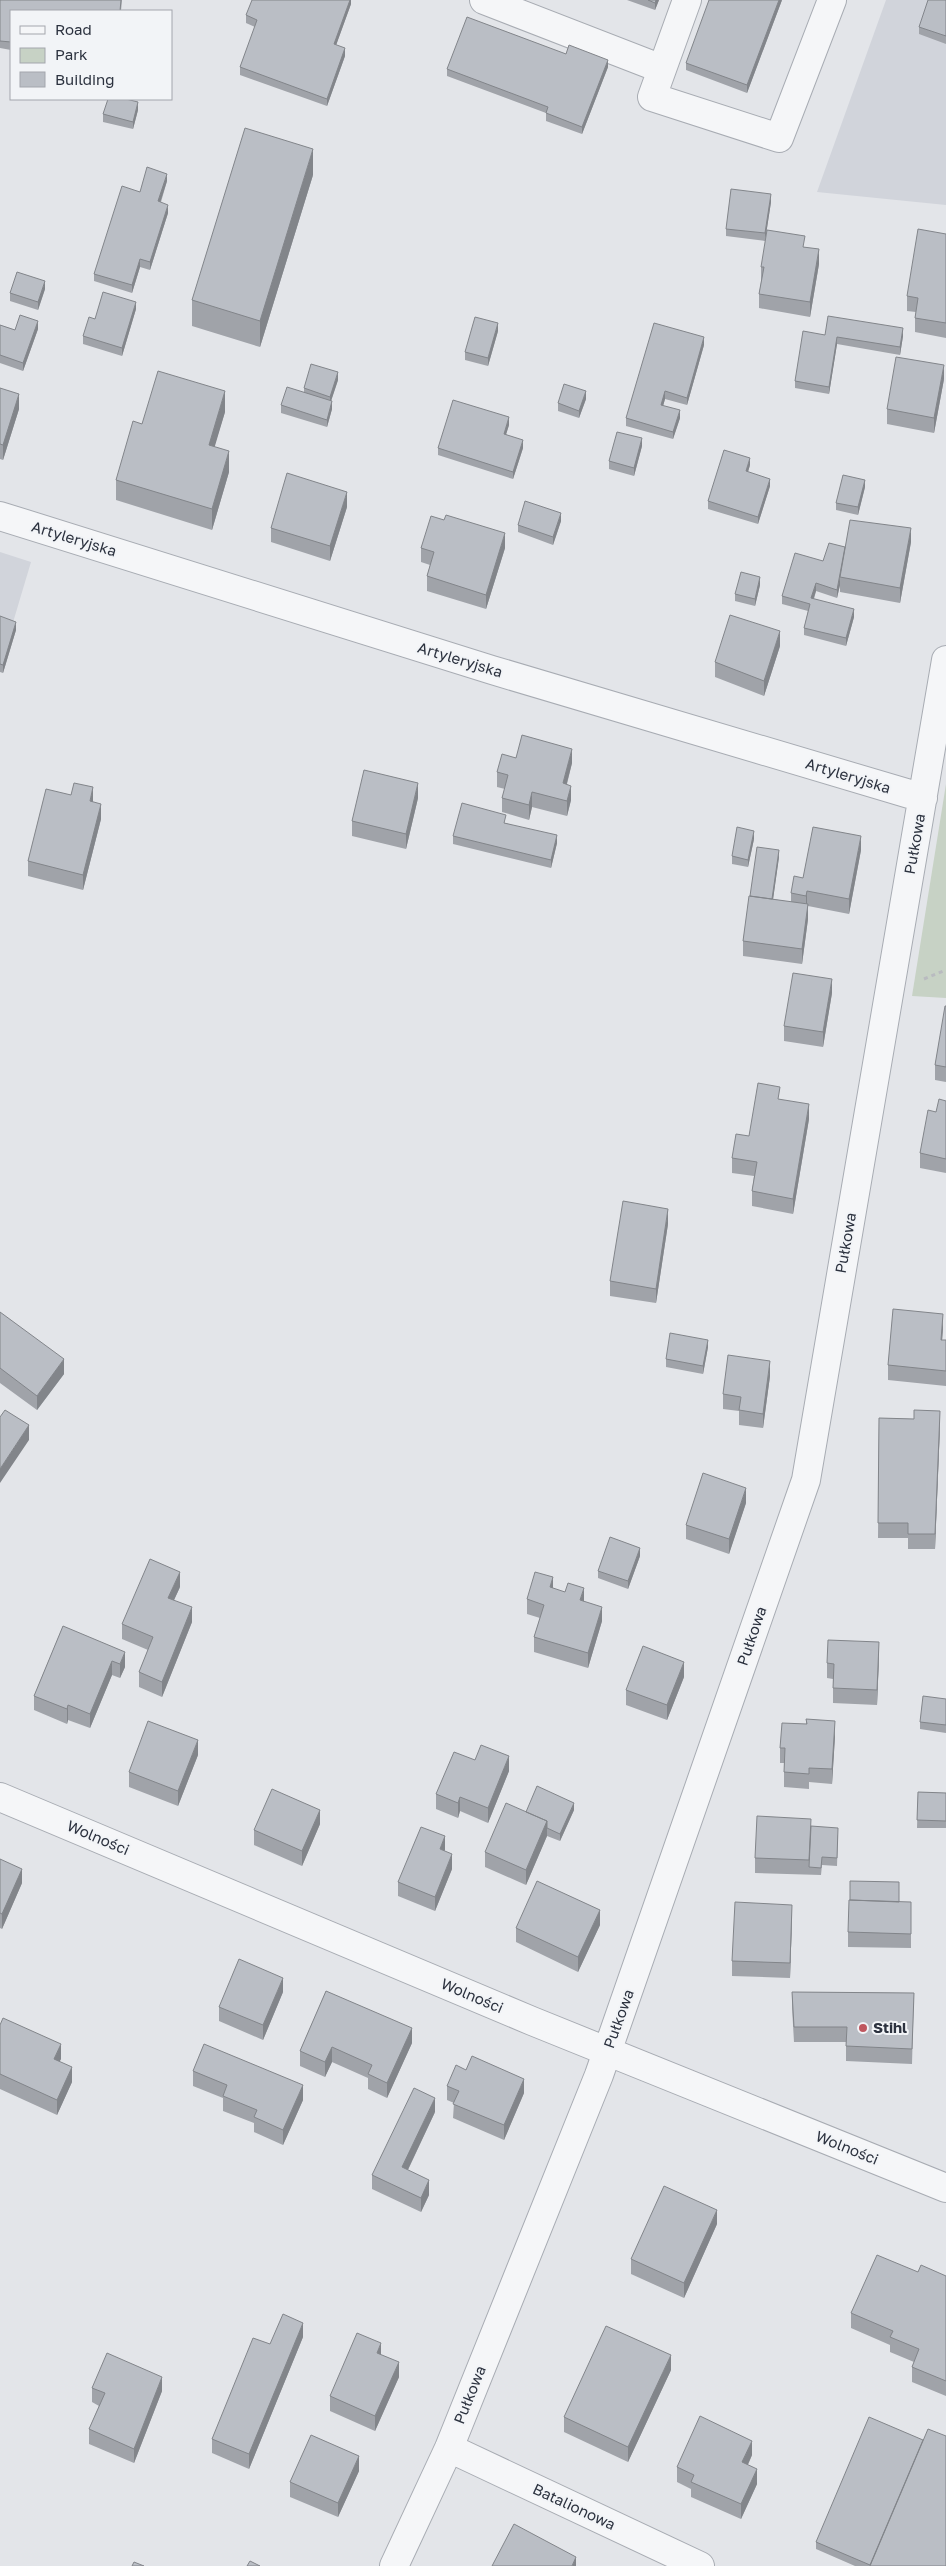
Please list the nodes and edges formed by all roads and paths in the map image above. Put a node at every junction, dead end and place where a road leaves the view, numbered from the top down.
1 (484, 0) edge
2 (687, 0) edge
3 (832, 0) edge
4 (662, 69) junction
5 (0, 516) edge
6 (946, 660) edge
7 (923, 798) junction
8 (946, 970) edge
9 (923, 980) dead end
10 (0, 1797) edge
11 (607, 2051) junction
12 (946, 2188) edge
13 (449, 2448) junction
14 (394, 2566) edge
15 (700, 2566) edge

1 - 4 street
2 - 4 street
3 - 4 street
5 - 7 street, Artyleryjska
6 - 7 street, Pułkowa
7 - 11 street, Pułkowa
8 - 9 path
10 - 11 street, Wolności
11 - 12 street, Wolności
11 - 13 street, Pułkowa
13 - 14 street, Pułkowa
13 - 15 street, Batalionowa

